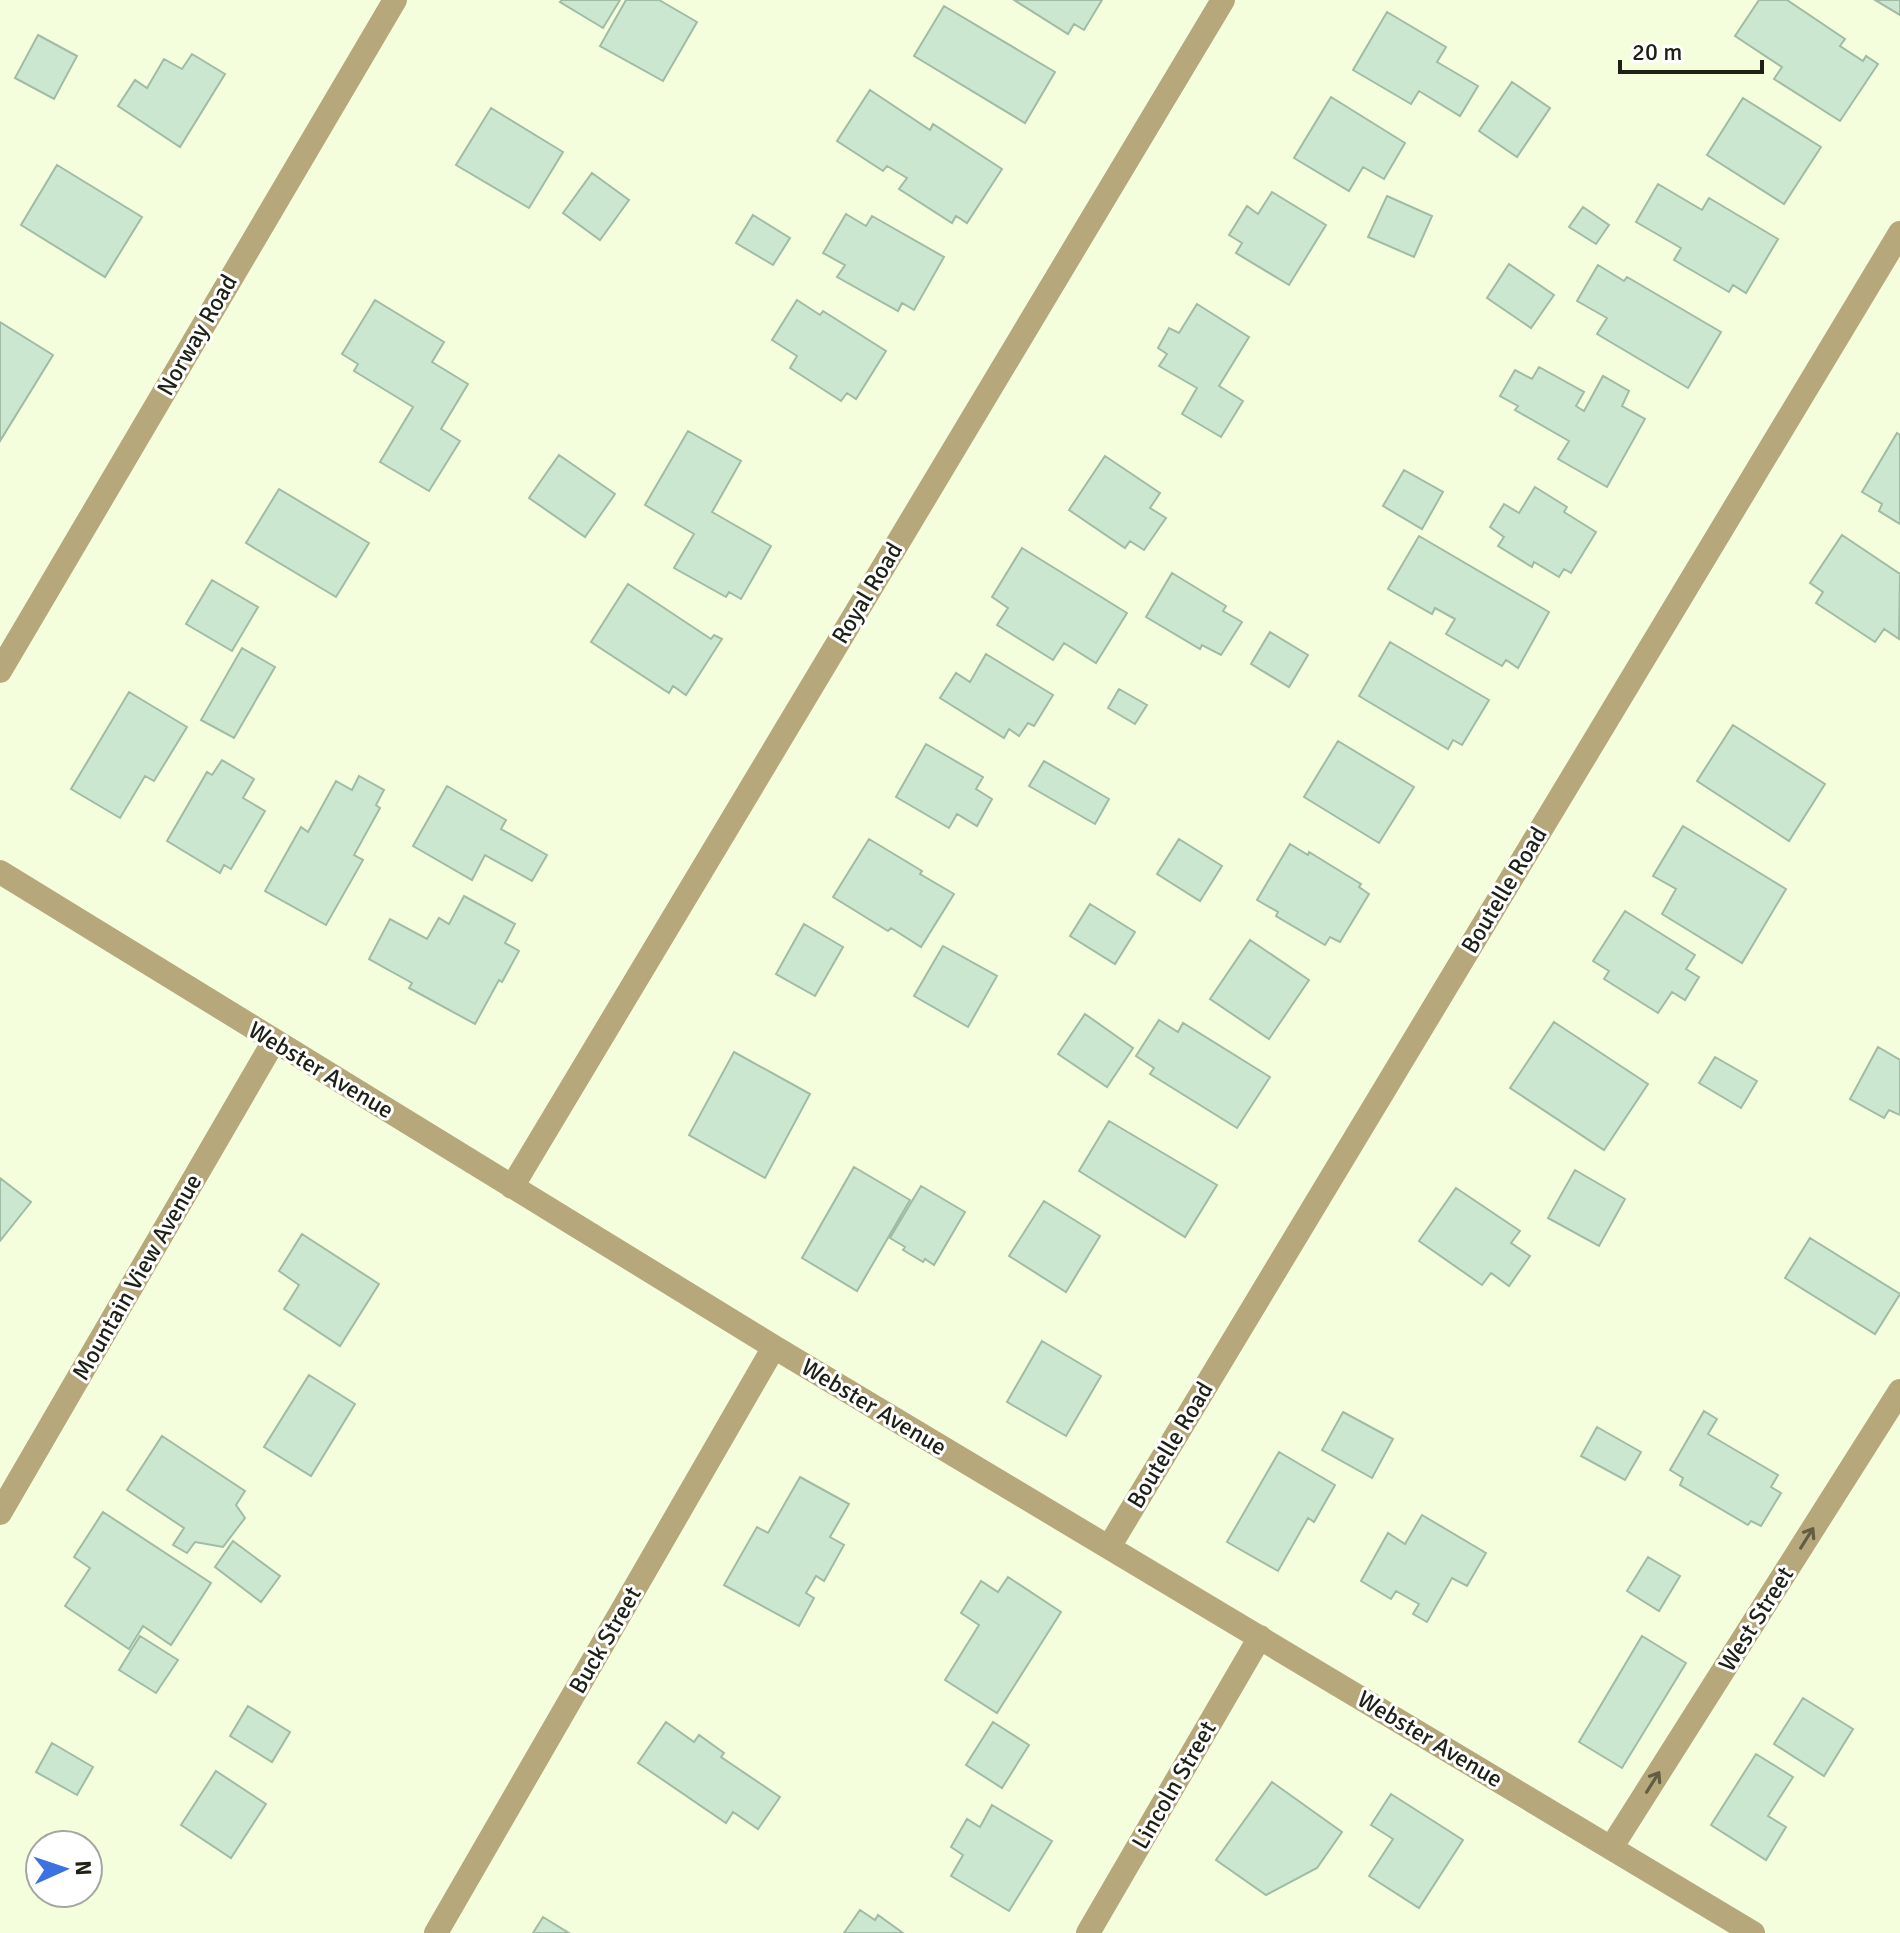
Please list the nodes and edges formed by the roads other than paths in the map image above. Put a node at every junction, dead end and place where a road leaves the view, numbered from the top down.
1 (395, 0) edge
2 (1223, 0) edge
3 (1900, 233) edge
4 (0, 671) edge
5 (0, 872) edge
6 (274, 1041) junction
7 (512, 1187) junction
8 (774, 1347) junction
9 (1900, 1391) edge
10 (0, 1513) edge
11 (1109, 1547) junction
12 (1260, 1637) junction
13 (1611, 1848) junction
14 (436, 1933) edge
15 (1088, 1933) edge
16 (1753, 1933) edge

1 - 4 street, Norway Road
2 - 7 street, Royal Road
3 - 11 street, Boutelle Road
5 - 6 street, Webster Avenue
6 - 7 street, Webster Avenue
6 - 10 street, Mountain View Avenue
7 - 8 street, Webster Avenue
8 - 11 street, Webster Avenue
8 - 14 street, Buck Street
13 -> 9 street, West Street
11 - 12 street, Webster Avenue
12 - 13 street, Webster Avenue
12 - 15 street, Lincoln Street
13 - 16 street, Webster Avenue

